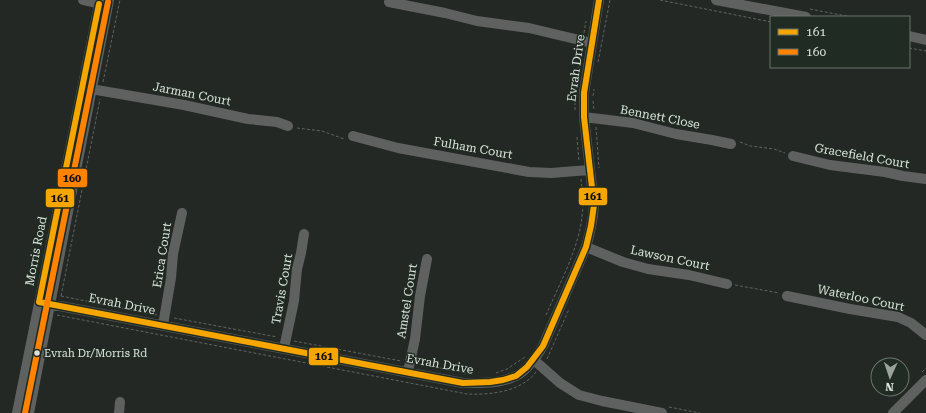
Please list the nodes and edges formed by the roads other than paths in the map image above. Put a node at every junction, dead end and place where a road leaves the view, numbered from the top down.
1 (83, 0) edge
2 (599, 0) edge
3 (716, 0) edge
4 (389, 2) dead end
5 (104, 3) edge
6 (801, 16) edge
7 (910, 36) edge
8 (926, 40) edge
9 (592, 43) junction
10 (96, 90) junction
11 (584, 117) junction
12 (288, 126) road end
13 (353, 136) road end
14 (731, 144) road end
15 (793, 156) road end
16 (589, 170) junction
17 (926, 179) edge
18 (182, 213) dead end
19 (304, 234) dead end
20 (586, 247) junction
21 (427, 259) dead end
22 (727, 284) road end
23 (787, 296) road end
24 (39, 302) junction
25 (56, 308) junction
26 (163, 325) junction
27 (926, 335) edge
28 (284, 348) junction
29 (534, 360) junction
30 (408, 371) junction
31 (926, 380) edge
32 (120, 402) dead end
33 (662, 410) edge
34 (17, 413) edge
35 (29, 413) edge
36 (119, 413) edge
37 (892, 413) edge

1 - 5 street
2 - 9 street, Evrah Drive
3 - 6 street
4 - 9 street
5 - 10 street, Morris Road
5 - 24 street, Morris Road
7 - 8 street
9 - 11 street, Evrah Drive
10 - 12 street, Jarman Court
10 - 25 street, Morris Road
11 - 14 street, Bennett Close
11 - 16 street, Evrah Drive
13 - 16 street, Fulham Court
15 - 17 street, Gracefield Court
16 - 20 street, Evrah Drive
18 - 26 street, Erica Court
19 - 28 street, Travis Court
20 - 22 street, Lawson Court
20 - 29 street, Evrah Drive
21 - 30 street, Amstel Court
23 - 27 street, Waterloo Court
24 - 25 street, Evrah Drive
24 - 34 street, Morris Road
25 - 26 street, Evrah Drive
25 - 35 street, Morris Road
26 - 28 street, Evrah Drive
28 - 30 street, Evrah Drive
29 - 30 street, Evrah Drive
29 - 33 street
31 - 37 street
32 - 36 street

